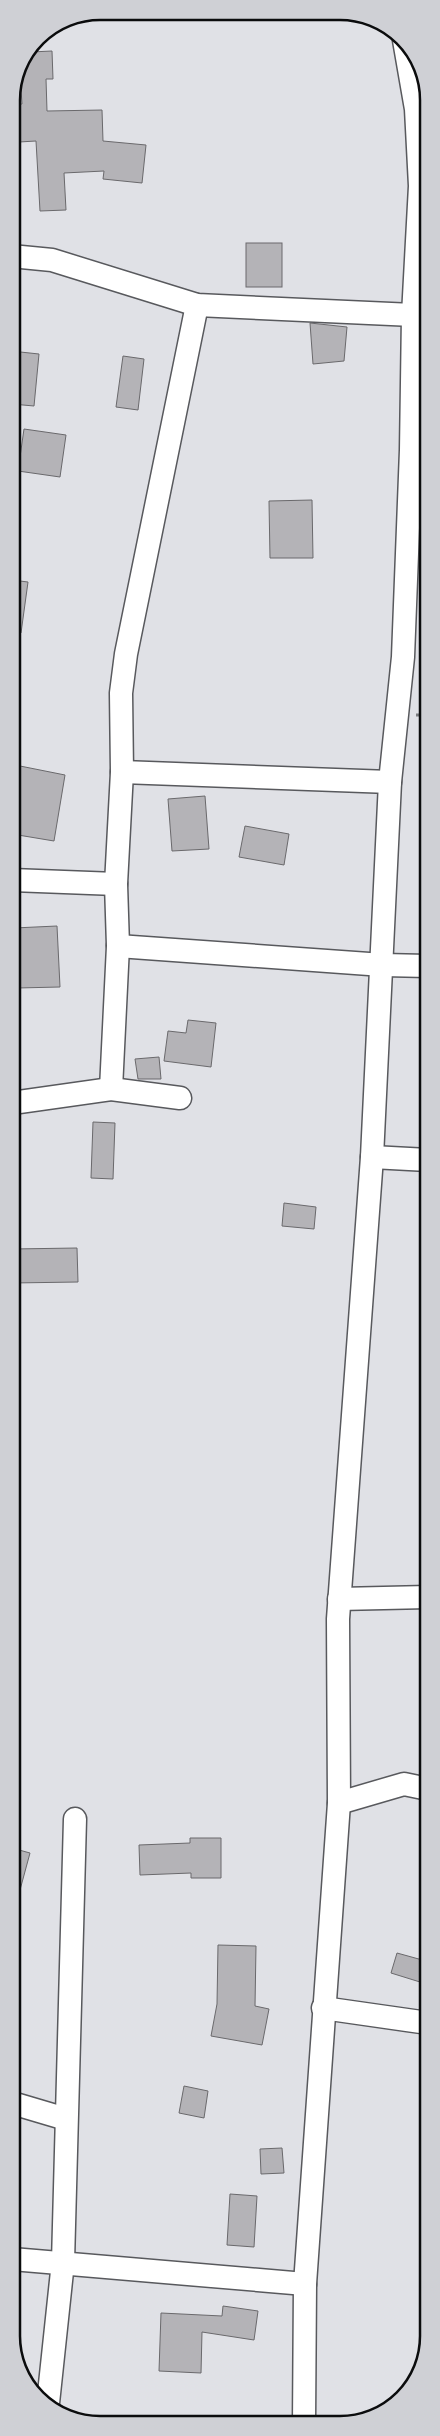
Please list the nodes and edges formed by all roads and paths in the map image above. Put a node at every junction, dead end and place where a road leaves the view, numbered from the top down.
1 (407, 57) edge
2 (420, 147) edge
3 (420, 237) edge
4 (20, 257) edge
5 (197, 304) junction
6 (414, 315) junction
7 (122, 772) junction
8 (390, 782) junction
9 (20, 880) edge
10 (116, 884) junction
11 (118, 946) junction
12 (383, 965) junction
13 (420, 966) edge
14 (111, 1088) junction
15 (180, 1098) dead end
16 (20, 1102) edge
17 (372, 1156) junction
18 (420, 1159) edge
19 (420, 1598) edge
20 (339, 1599) junction
21 (420, 1787) edge
22 (340, 1803) junction
23 (75, 1819) dead end
24 (323, 2008) junction
25 (420, 2022) edge
26 (20, 2106) edge
27 (66, 2120) junction
28 (20, 2259) edge
29 (64, 2262) junction
30 (305, 2284) junction
31 (49, 2397) edge
32 (304, 2416) edge

1 - 2 street
3 - 6 street
4 - 5 street
5 - 6 street
5 - 7 street
6 - 8 street
7 - 8 street
7 - 10 street
8 - 12 street
9 - 10 street
10 - 11 street
11 - 12 street
11 - 14 street
12 - 13 street
12 - 17 street
14 - 15 street
14 - 16 street
17 - 18 street
17 - 20 street
19 - 20 street
20 - 22 street
21 - 22 street
22 - 24 street
23 - 27 street
24 - 25 street
24 - 30 street
26 - 27 street
27 - 29 street
28 - 29 street
29 - 30 street
29 - 31 street
30 - 32 street

